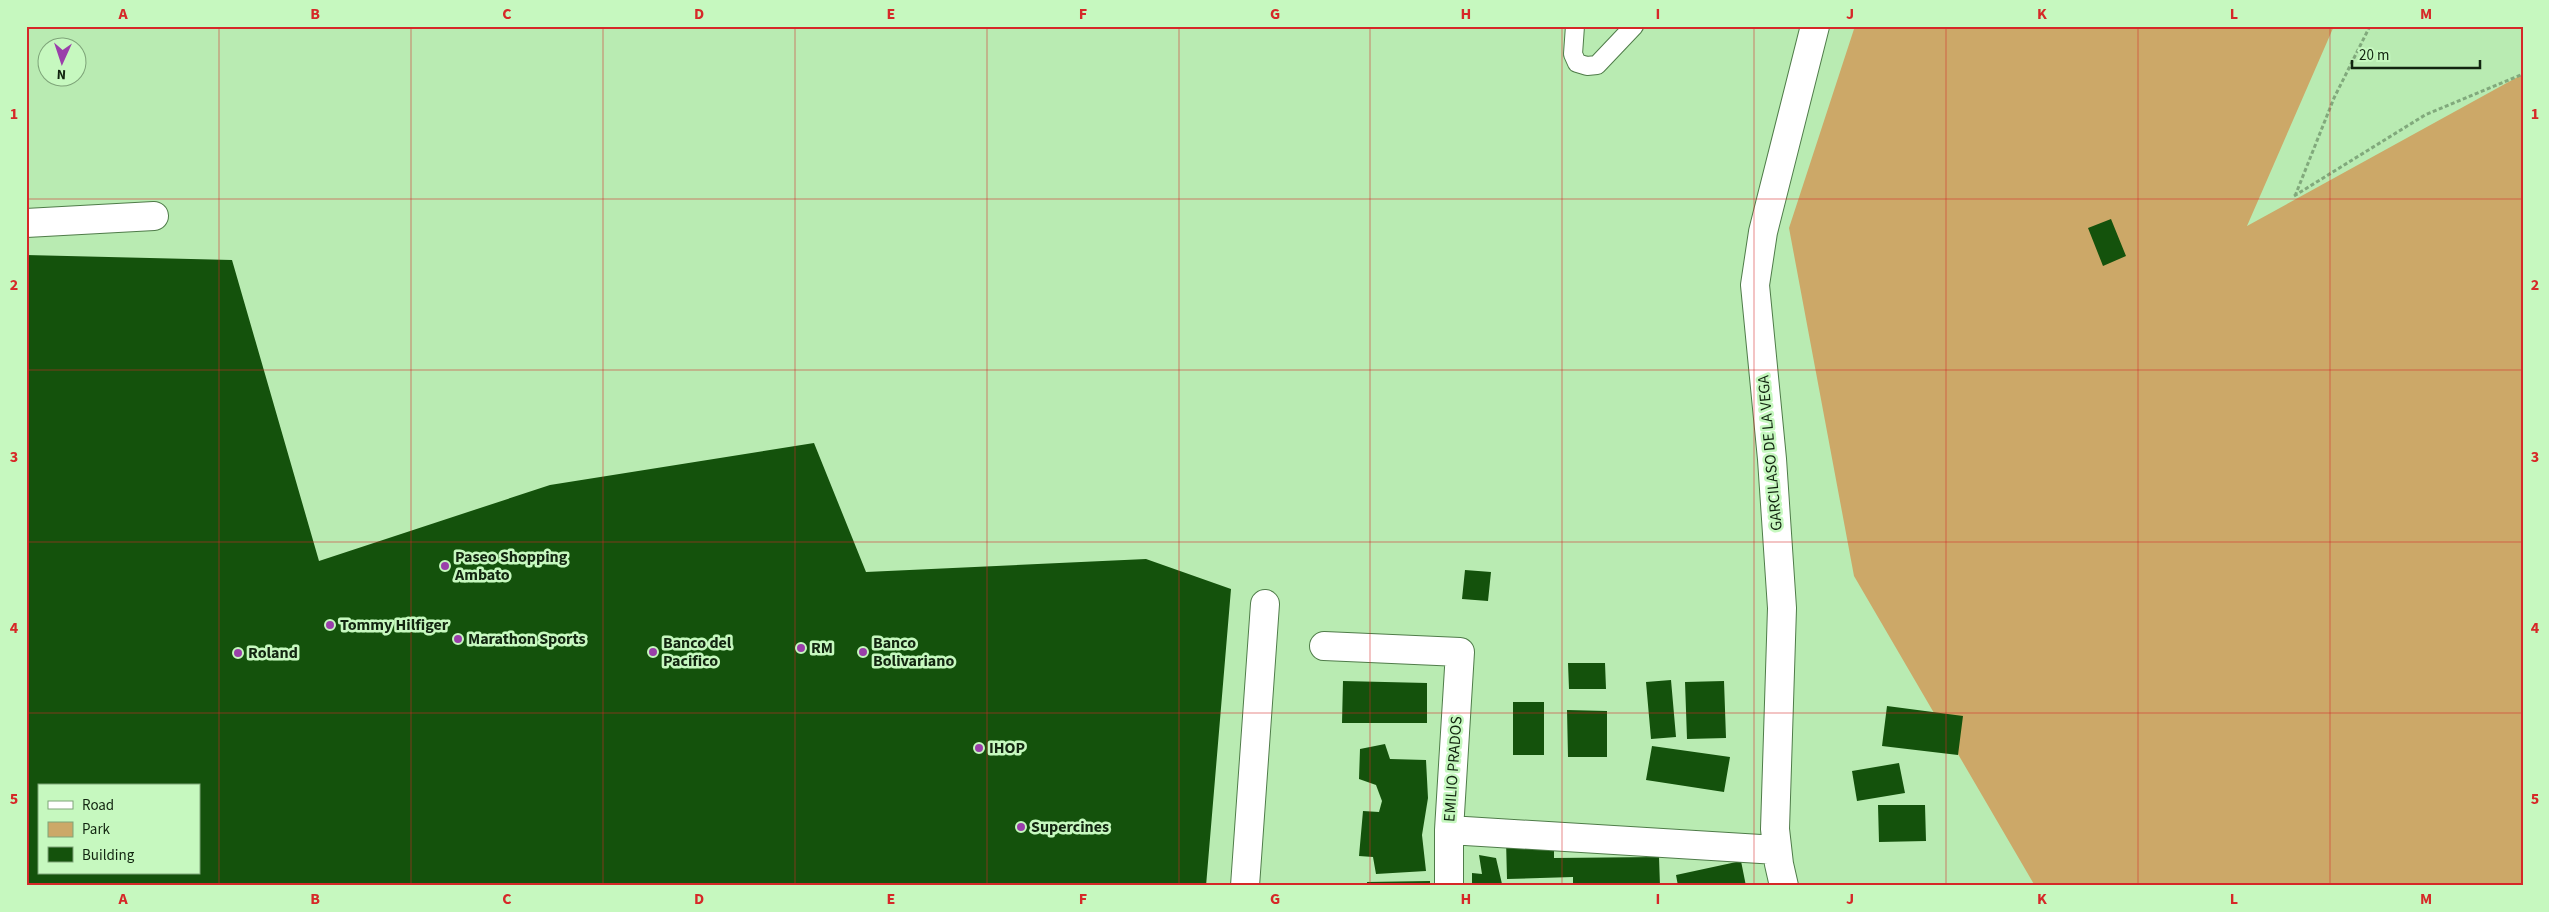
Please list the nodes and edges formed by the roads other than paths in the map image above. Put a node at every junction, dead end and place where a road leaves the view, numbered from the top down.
1 (1575, 26) edge
2 (1634, 26) edge
3 (1815, 26) edge
4 (154, 216) dead end
5 (26, 223) edge
6 (1265, 604) dead end
7 (1324, 646) dead end
8 (1449, 830) junction
9 (1777, 850) junction
10 (1245, 886) edge
11 (1449, 886) edge
12 (1784, 886) edge

1 - 2 lane
3 - 9 street, GARCILASO DE LA VEGA
4 - 5 street
6 - 10 street
7 - 8 street, EMILIO PRADOS
8 - 9 street
8 - 11 street, EMILIO PRADOS
9 - 12 street, GARCILASO DE LA VEGA

